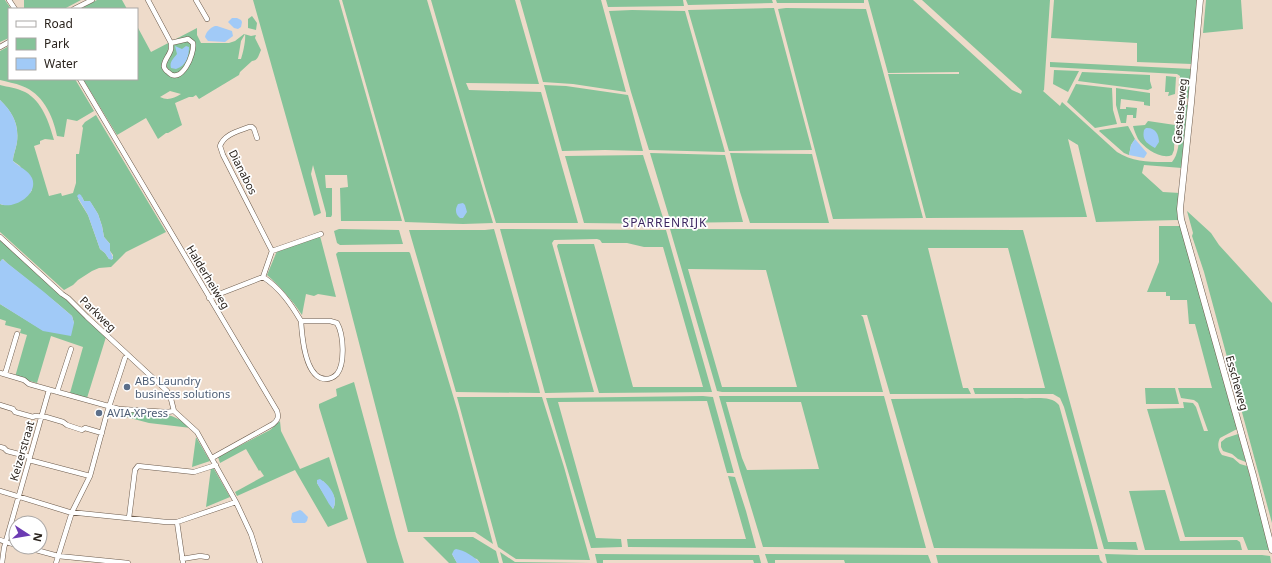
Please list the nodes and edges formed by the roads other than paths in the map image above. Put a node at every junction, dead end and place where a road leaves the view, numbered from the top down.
1 (9, 0) edge
2 (92, 0) edge
3 (148, 0) edge
4 (196, 0) edge
5 (1200, 0) edge
6 (15, 8) edge
7 (76, 8) edge
8 (207, 19) dead end
9 (171, 43) junction
10 (81, 80) edge
11 (257, 138) dead end
12 (1182, 223) joint
13 (321, 234) dead end
14 (0, 237) edge
15 (272, 251) junction
16 (262, 278) junction
17 (209, 298) junction
18 (301, 321) junction
19 (17, 334) dead end
20 (71, 350) dead end
21 (125, 358) dead end
22 (2, 373) edge
23 (49, 390) junction
24 (58, 392) junction
25 (0, 405) edge
26 (110, 406) junction
27 (174, 411) junction
28 (42, 417) junction
29 (102, 434) junction
30 (0, 447) edge
31 (212, 458) junction
32 (30, 459) junction
33 (216, 465) junction
34 (90, 476) junction
35 (0, 491) edge
36 (18, 497) junction
37 (236, 502) junction
38 (72, 512) junction
39 (129, 518) junction
40 (178, 522) junction
41 (0, 540) edge
42 (6, 542) junction
43 (1272, 550) edge
44 (48, 553) edge
45 (58, 556) junction
46 (207, 557) dead end
47 (183, 561) edge
48 (2, 563) edge
49 (56, 563) edge
50 (128, 563) edge
51 (260, 563) edge

1 - 6 street
2 - 7 street
3 - 9 street
4 - 8 street
5 - 12 street, Gestelseweg
9 - 9 street
10 - 17 street, Halderheiweg
11 - 15 street, Dianabos
12 - 43 street, Esscheweg
13 - 15 street
14 - 27 street, Parkweg
15 - 16 street
16 - 17 street
16 - 18 street
17 - 31 street, Halderheiweg
18 - 18 street
19 - 22 street
20 - 24 street
21 - 26 street
22 - 23 street
23 - 24 street
23 - 28 street, Keizerstraat
24 - 26 street
25 - 28 street
26 - 27 street
26 - 29 street
27 - 31 street
28 - 29 street
28 - 32 street, Keizerstraat
29 - 34 street
30 - 32 street
31 - 33 street
32 - 34 street
32 - 36 street, Keizerstraat
33 - 37 street
33 - 39 street
34 - 38 street
35 - 36 street
36 - 38 street
36 - 42 street, Keizerstraat
37 - 40 street
37 - 51 street
38 - 39 street
38 - 45 street
39 - 40 street
40 - 47 street
41 - 42 street
42 - 48 street, Keizerstraat
44 - 45 street
45 - 49 street
45 - 50 street
46 - 47 street

